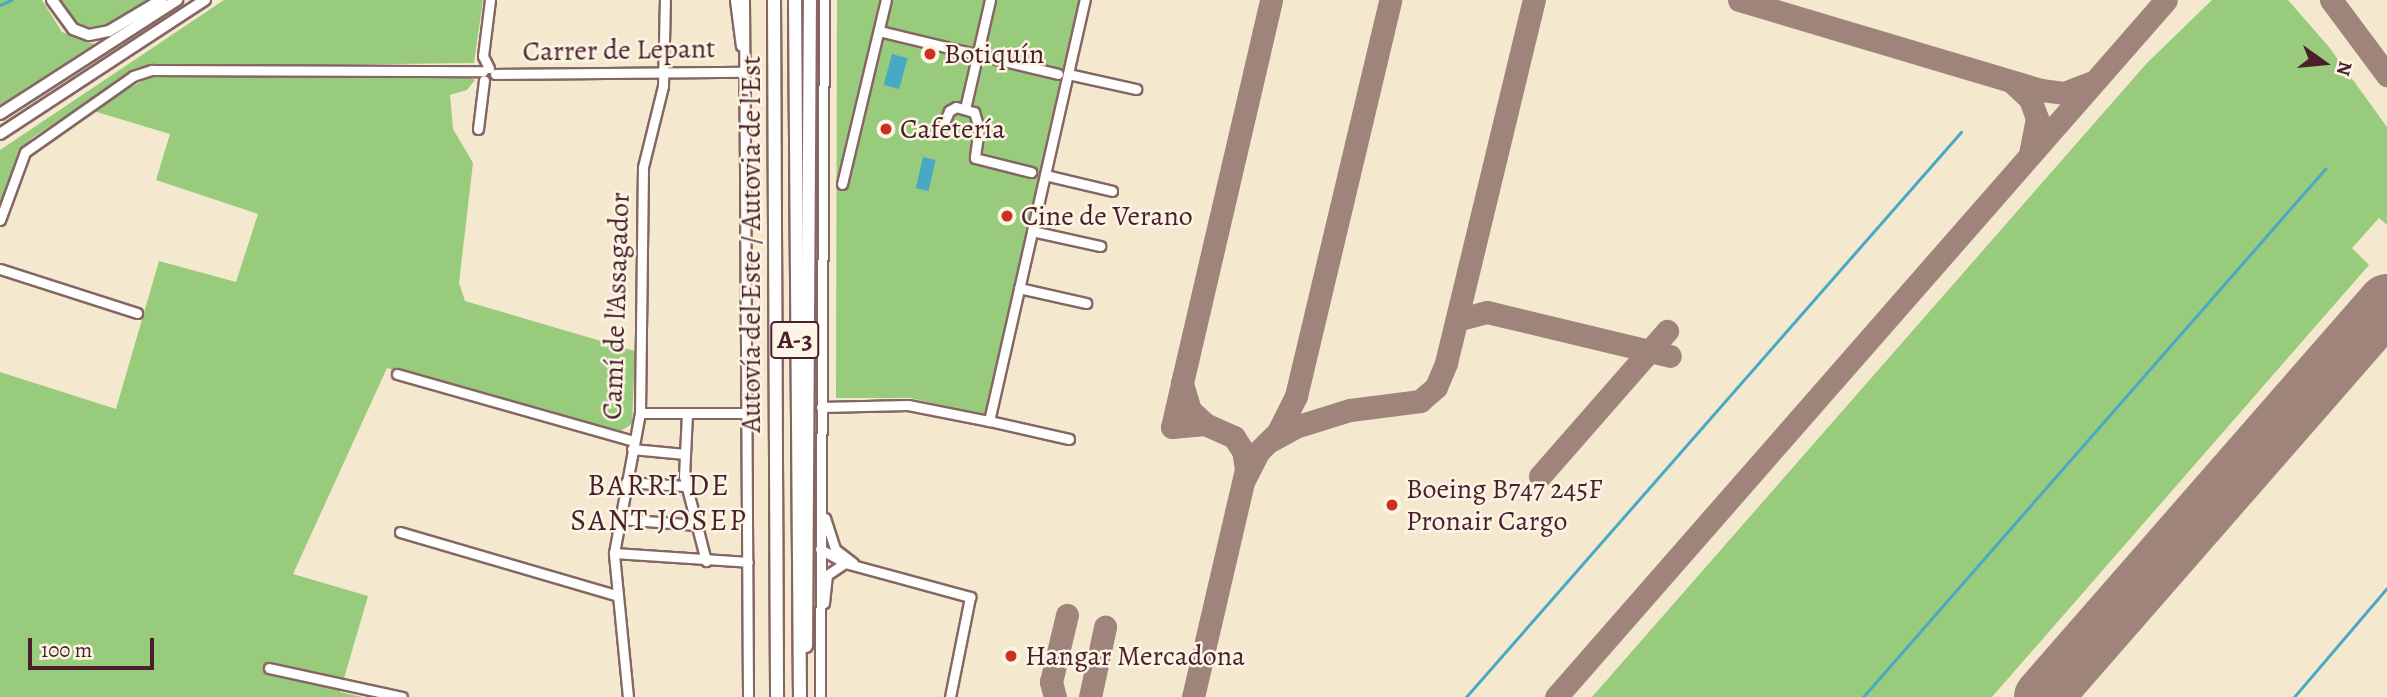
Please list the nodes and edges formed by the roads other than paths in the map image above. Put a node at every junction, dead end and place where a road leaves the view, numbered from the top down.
1 (160, 0) edge
2 (177, 0) edge
3 (205, 0) edge
4 (490, 0) edge
5 (665, 0) edge
6 (735, 0) edge
7 (744, 0) edge
8 (774, 0) edge
9 (795, 0) edge
10 (810, 0) edge
11 (825, 0) edge
12 (886, 0) edge
13 (990, 0) edge
14 (1085, 0) edge
15 (52, 1) edge
16 (879, 32) junction
17 (744, 50) junction
18 (978, 55) junction
19 (664, 71) junction
20 (744, 72) junction
21 (486, 73) junction
22 (1063, 74) junction
23 (1136, 89) dead end
24 (965, 109) junction
25 (0, 114) edge
26 (478, 129) dead end
27 (941, 130) dead end
28 (0, 134) edge
29 (1031, 172) dead end
30 (1045, 175) junction
31 (842, 184) dead end
32 (1112, 191) dead end
33 (0, 220) edge
34 (1032, 231) junction
35 (1100, 246) dead end
36 (0, 269) edge
37 (1019, 288) junction
38 (1086, 303) dead end
39 (137, 313) dead end
40 (397, 374) dead end
41 (821, 407) junction
42 (640, 413) junction
43 (687, 413) junction
44 (746, 413) junction
45 (989, 421) junction
46 (1069, 439) dead end
47 (633, 445) junction
48 (685, 454) junction
49 (821, 463) junction
50 (626, 482) junction
51 (685, 486) junction
52 (620, 519) junction
53 (697, 525) junction
54 (401, 532) dead end
55 (820, 549) junction
56 (614, 553) junction
57 (706, 561) junction
58 (748, 562) junction
59 (850, 564) junction
60 (615, 595) junction
61 (820, 629) junction
62 (269, 668) dead end
63 (800, 680) junction
64 (402, 697) edge
65 (628, 697) edge
66 (748, 697) edge
67 (777, 697) edge
68 (800, 697) edge
69 (820, 697) edge
70 (950, 697) edge

1 - 15 main road
2 - 25 main road
3 - 28 main road
4 - 21 street
5 - 19 street, Camí de l'Assagador
6 - 17 street
7 - 17 street
8 - 67 highway, Autovía del Este / Autovia de l'Est / A-3
9 - 63 highway, Autovía del Este / Autovia de l'Est / A-3
10 - 63 highway
11 - 41 street
12 - 16 street
13 - 18 street
14 - 22 street
16 - 18 street
16 - 31 street
17 - 20 street
18 - 22 street
18 - 24 street
19 - 20 street, Carrer de Lepant
19 - 21 street, Carrer de Lepant
19 - 42 street, Camí de l'Assagador
20 - 44 street
21 - 26 street
21 - 33 street, Carrer de Lepant
22 - 23 street
22 - 30 street
24 - 27 street
24 - 29 street
30 - 32 street
30 - 34 street
34 - 35 street
34 - 37 street
36 - 39 street
37 - 38 street
37 - 45 street
40 - 47 street
41 - 45 street
41 - 49 street
42 - 43 street
42 - 47 street, Camí de l'Assagador
43 - 44 street
43 - 48 street
44 - 58 street
45 - 46 street
47 - 48 street
47 - 50 street, Camí de l'Assagador
48 - 51 street
49 - 55 street
49 - 59 street
50 - 51 street
50 - 52 street, Camí de l'Assagador
51 - 53 street
52 - 53 street
52 - 56 street, Camí de l'Assagador
53 - 57 street
54 - 60 street
55 - 59 street
55 - 61 street
56 - 57 street
56 - 60 street, Camí de l'Assagador
57 - 58 street
58 - 66 street
59 - 61 street
59 - 70 street
60 - 65 street, Camí de l'Assagador
61 - 69 street
62 - 64 street
63 - 68 highway, Autovía del Este / Autovia de l'Est / A-3

